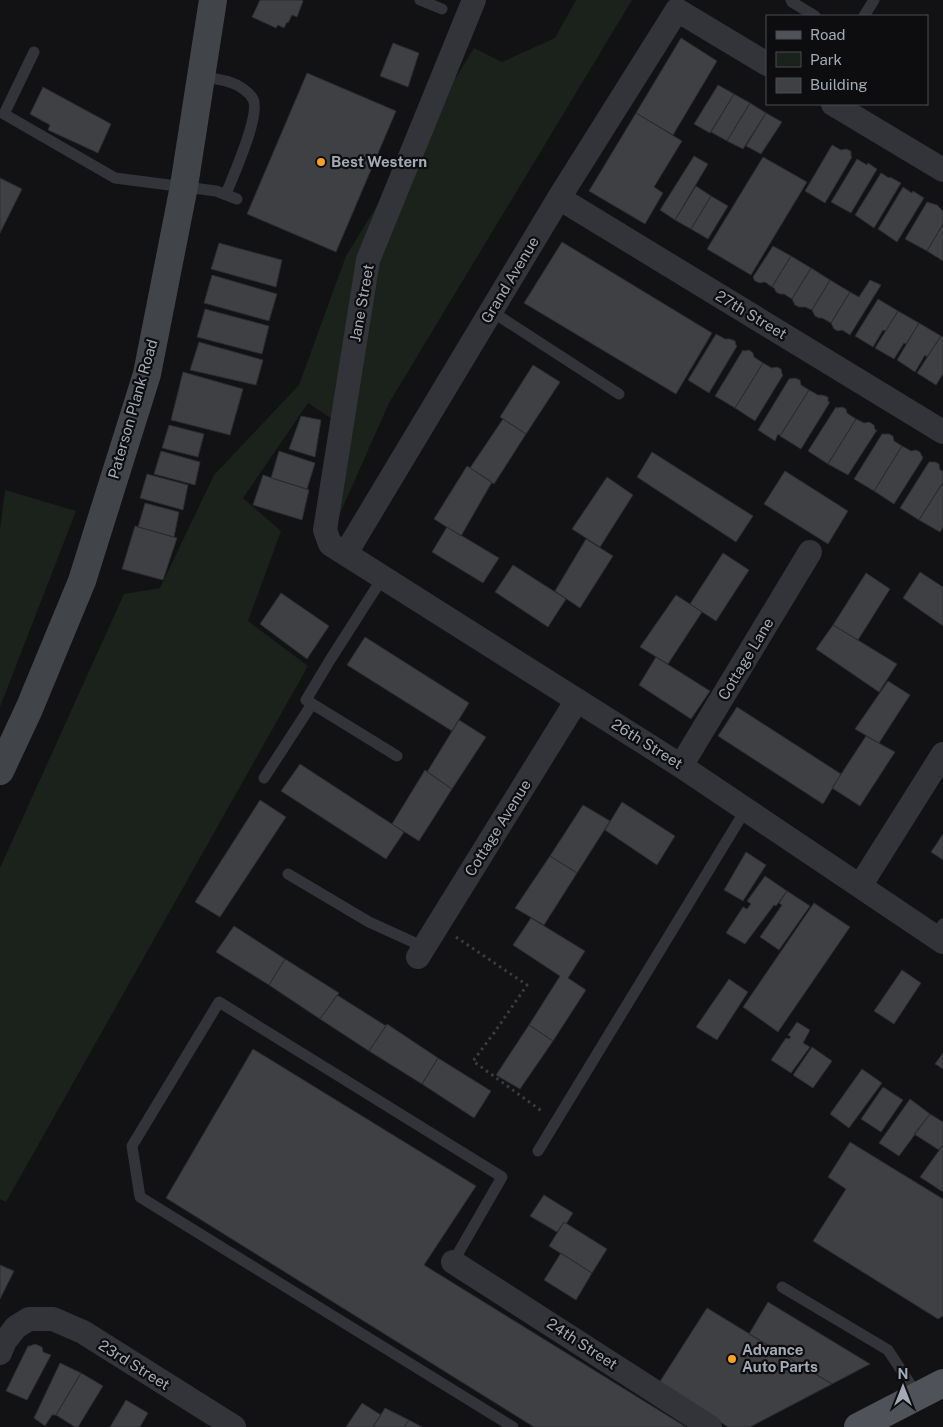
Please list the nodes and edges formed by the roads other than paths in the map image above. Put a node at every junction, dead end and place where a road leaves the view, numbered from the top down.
1 (213, 0) edge
2 (420, 0) edge
3 (474, 0) edge
4 (791, 0) edge
5 (874, 0) edge
6 (442, 9) dead end
7 (813, 15) edge
8 (865, 15) edge
9 (34, 52) dead end
10 (766, 63) edge
11 (202, 77) junction
12 (835, 105) edge
13 (943, 170) edge
14 (184, 186) junction
15 (560, 198) junction
16 (491, 311) junction
17 (620, 394) dead end
18 (943, 432) edge
19 (810, 552) dead end
20 (346, 553) junction
21 (384, 577) junction
22 (577, 700) junction
23 (312, 704) junction
24 (943, 754) edge
25 (397, 756) dead end
26 (681, 766) junction
27 (0, 771) edge
28 (264, 778) dead end
29 (746, 809) junction
30 (288, 874) dead end
31 (860, 886) junction
32 (940, 934) edge
33 (421, 952) joint
34 (538, 1151) dead end
35 (453, 1262) joint
36 (782, 1287) dead end
37 (0, 1353) edge
38 (943, 1383) edge
39 (918, 1396) junction
40 (234, 1427) edge
41 (513, 1427) edge
42 (710, 1427) edge
43 (858, 1427) edge

1 - 11 main road, Paterson Plank Road
2 - 6 lane
3 - 20 street, Jane Street
4 - 7 lane
5 - 8 lane
9 - 14 lane
10 - 15 street, Grand Avenue
11 - 14 main road, Paterson Plank Road
11 - 14 lane
12 - 13 street
14 - 27 main road, Paterson Plank Road
15 - 16 street, Grand Avenue
15 - 18 street, 27th Street
16 - 17 lane
16 - 20 street, Grand Avenue
19 - 26 street, Cottage Lane
20 - 21 street, 26th Street
21 - 22 street, 26th Street
21 - 23 lane
22 - 26 street, 26th Street
22 - 33 street, Cottage Avenue
23 - 25 lane
23 - 28 lane
24 - 31 street
26 - 29 street, 26th Street
29 - 31 street, 26th Street
29 - 34 lane
30 - 33 lane
31 - 32 street, 26th Street
35 - 41 lane
35 - 42 street, 24th Street
36 - 39 lane
37 - 40 street, 23rd Street
38 - 39 main road
39 - 43 main road

